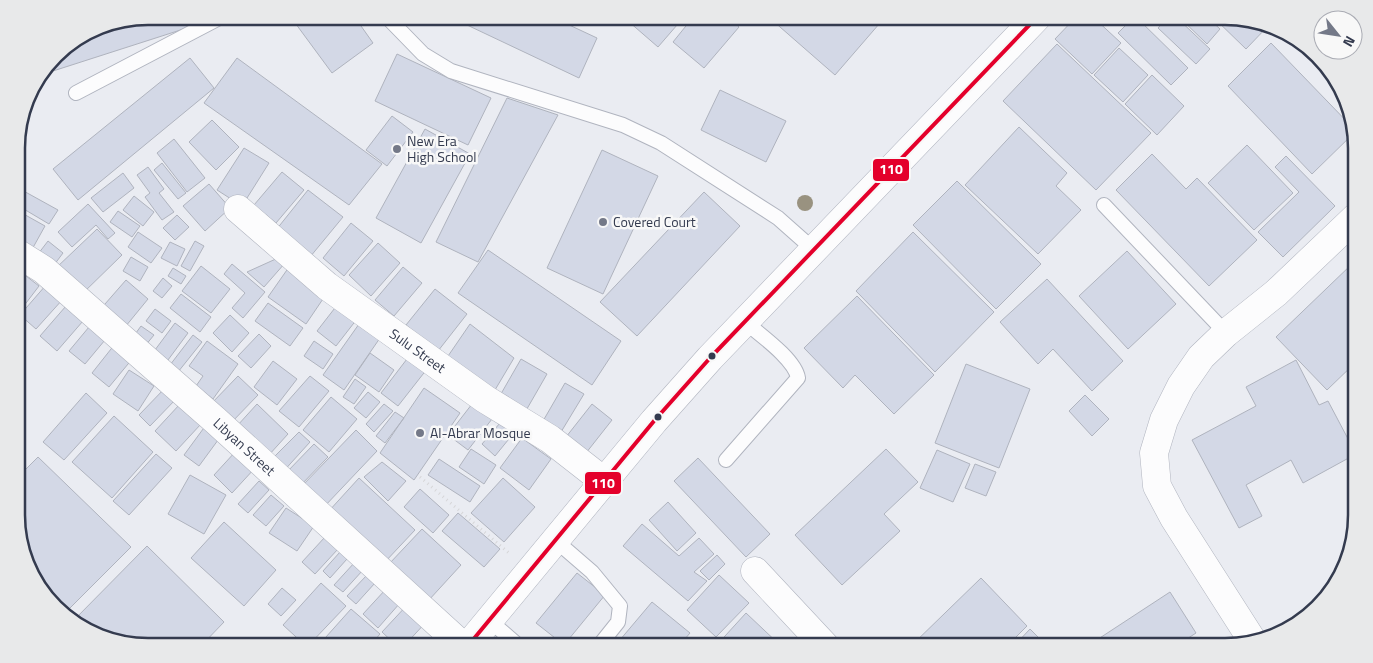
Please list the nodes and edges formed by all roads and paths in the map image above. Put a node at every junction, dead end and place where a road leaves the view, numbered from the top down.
1 (206, 25) edge
2 (395, 25) edge
3 (1029, 25) edge
4 (76, 93) dead end
5 (1104, 205) dead end
6 (238, 209) dead end
7 (1348, 225) edge
8 (813, 249) junction
9 (25, 258) edge
10 (744, 321) junction
11 (1226, 333) junction
12 (726, 460) dead end
13 (420, 477) dead end
14 (605, 482) junction
15 (555, 540) junction
16 (529, 570) junction
17 (755, 571) dead end
18 (489, 620) junction
19 (1249, 636) edge
20 (455, 638) edge
21 (473, 638) edge
22 (510, 638) edge
23 (605, 638) edge
24 (818, 638) edge

1 - 4 lane
2 - 8 lane
3 - 8 street
5 - 11 lane
6 - 14 street, Sulu Street
7 - 11 street
8 - 10 street
9 - 20 street, Libyan Street
10 - 12 lane
10 - 14 street
11 - 19 street
13 - 16 path
14 - 15 street
15 - 16 street
15 - 23 lane
16 - 18 street
17 - 24 street
18 - 21 street
18 - 22 lane

